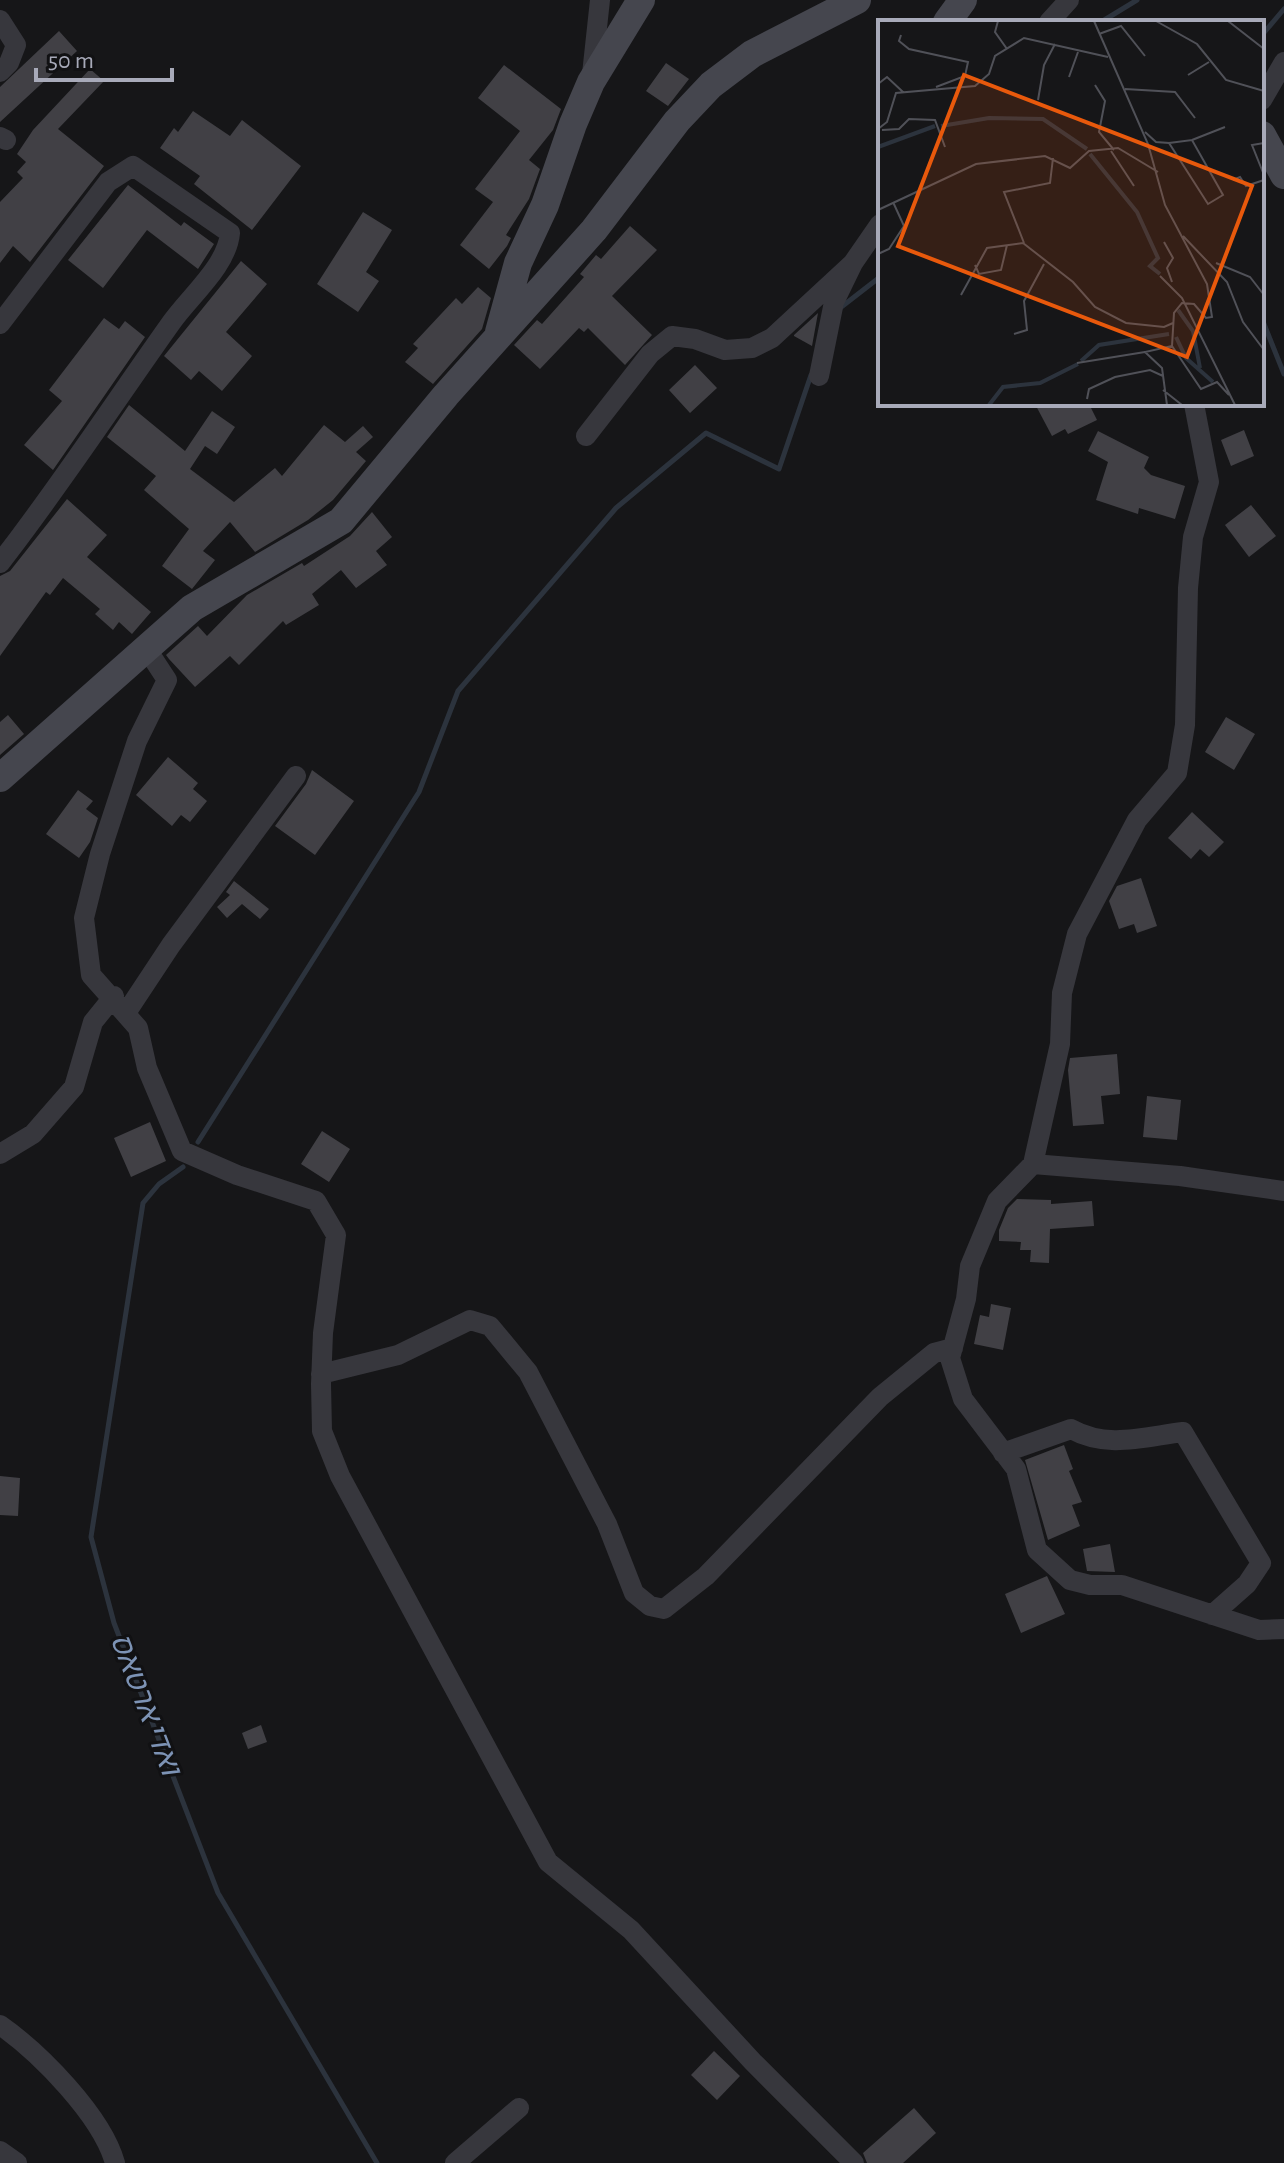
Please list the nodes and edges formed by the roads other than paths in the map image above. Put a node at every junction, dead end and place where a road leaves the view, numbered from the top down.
1 (600, 0) edge
2 (641, 0) edge
3 (857, 0) edge
4 (963, 0) edge
5 (1069, 0) edge
6 (0, 20) edge
7 (948, 20) edge
8 (1051, 20) edge
9 (1284, 62) edge
10 (0, 72) edge
11 (591, 82) junction
12 (1264, 97) edge
13 (1264, 139) edge
14 (1284, 175) edge
15 (878, 227) edge
16 (853, 263) junction
17 (0, 324) edge
18 (498, 335) junction
19 (819, 376) dead end
20 (1194, 406) edge
21 (586, 436) dead end
22 (0, 563) edge
23 (148, 651) junction
24 (296, 776) dead end
25 (0, 778) edge
26 (120, 1004) junction
27 (0, 1154) edge
28 (1033, 1164) junction
29 (1284, 1191) edge
30 (953, 1348) junction
31 (321, 1374) junction
32 (1003, 1453) junction
33 (1212, 1615) junction
34 (1284, 1629) edge
35 (0, 2025) edge
36 (519, 2108) dead end
37 (0, 2151) edge
38 (17, 2163) edge
39 (115, 2163) edge
40 (455, 2163) edge
41 (854, 2163) edge

1 - 11 street
2 - 11 street
3 - 18 street
4 - 7 street
5 - 8 street
6 - 10 street
9 - 12 street
11 - 18 street
13 - 14 street
15 - 16 street
16 - 19 street
16 - 21 street
17 - 22 street
18 - 23 street
20 - 28 street
23 - 25 street
23 - 26 street
24 - 26 street
26 - 27 street
26 - 31 street
28 - 29 street
28 - 30 street
30 - 31 street
30 - 32 street
31 - 41 street
32 - 33 street
32 - 33 street
33 - 34 street
35 - 39 street
36 - 40 street
37 - 38 street

